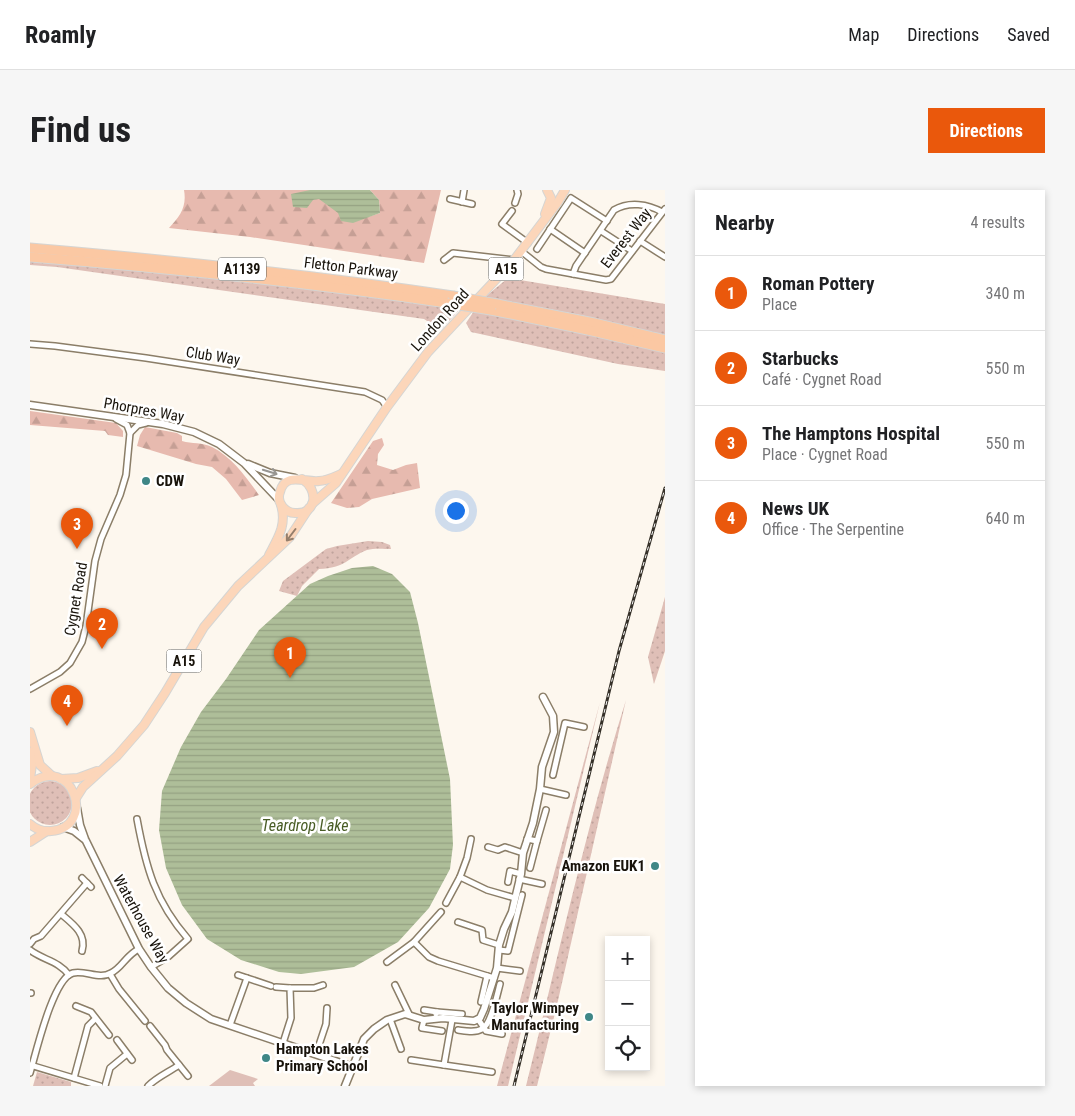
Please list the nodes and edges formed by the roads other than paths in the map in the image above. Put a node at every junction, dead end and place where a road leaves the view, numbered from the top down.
1 (464, 190) edge
2 (547, 190) edge
3 (564, 190) edge
4 (518, 192) edge
5 (526, 196) dead end
6 (450, 199) dead end
7 (462, 202) junction
8 (515, 203) dead end
9 (472, 204) dead end
10 (664, 210) edge
11 (512, 211) dead end
12 (607, 221) junction
13 (541, 223) junction
14 (550, 229) junction
15 (601, 231) junction
16 (640, 241) junction
17 (528, 243) junction
18 (30, 247) edge
19 (537, 249) dead end
20 (632, 251) junction
21 (521, 252) junction
22 (585, 253) junction
23 (67, 256) junction
24 (665, 257) edge
25 (30, 258) edge
26 (444, 260) dead end
27 (514, 260) junction
28 (573, 274) junction
29 (591, 326) junction
30 (665, 340) edge
31 (30, 344) edge
32 (665, 348) edge
33 (30, 405) edge
34 (387, 407) junction
35 (97, 414) junction
36 (114, 418) junction
37 (149, 422) junction
38 (130, 433) junction
39 (244, 463) junction
40 (342, 474) junction
41 (299, 479) junction
42 (280, 502) junction
43 (310, 506) junction
44 (268, 557) junction
45 (30, 689) edge
46 (543, 697) dead end
47 (584, 727) dead end
48 (30, 732) edge
49 (552, 740) junction
50 (561, 743) junction
51 (30, 752) edge
52 (103, 768) junction
53 (553, 774) dead end
54 (52, 776) junction
55 (30, 779) edge
56 (61, 779) junction
57 (30, 784) edge
58 (540, 789) junction
59 (566, 795) dead end
60 (76, 802) junction
61 (546, 810) dead end
62 (136, 822) dead end
63 (30, 824) edge
64 (64, 827) junction
65 (47, 831) junction
66 (85, 839) junction
67 (471, 839) dead end
68 (527, 839) junction
69 (537, 841) junction
70 (30, 842) edge
71 (488, 846) dead end
72 (523, 853) junction
73 (530, 868) dead end
74 (460, 877) junction
75 (520, 877) junction
76 (82, 878) dead end
77 (508, 882) dead end
78 (542, 884) dead end
79 (522, 894) dead end
80 (515, 898) junction
81 (446, 903) dead end
82 (441, 912) dead end
83 (61, 914) junction
84 (458, 922) dead end
85 (506, 923) junction
86 (515, 926) junction
87 (414, 942) junction
88 (30, 944) edge
89 (499, 947) junction
90 (140, 949) junction
91 (30, 950) edge
92 (82, 951) dead end
93 (387, 962) dead end
94 (152, 967) junction
95 (497, 968) junction
96 (520, 971) dead end
97 (110, 974) junction
98 (238, 974) dead end
99 (68, 975) junction
100 (487, 976) junction
101 (247, 978) junction
102 (494, 978) junction
103 (500, 984) dead end
104 (323, 985) dead end
105 (395, 985) dead end
106 (290, 988) junction
107 (480, 1002) dead end
108 (76, 1006) dead end
109 (326, 1008) dead end
110 (424, 1010) dead end
111 (409, 1014) junction
112 (462, 1014) dead end
113 (436, 1015) junction
114 (95, 1019) junction
115 (390, 1019) junction
116 (478, 1019) junction
117 (424, 1020) junction
118 (452, 1020) junction
119 (145, 1021) dead end
120 (230, 1025) junction
121 (150, 1026) dead end
122 (484, 1029) junction
123 (458, 1030) dead end
124 (442, 1031) dead end
125 (502, 1034) dead end
126 (109, 1035) dead end
127 (117, 1040) dead end
128 (283, 1043) junction
129 (402, 1049) dead end
130 (127, 1054) junction
131 (316, 1054) junction
132 (132, 1060) dead end
133 (412, 1060) dead end
134 (479, 1063) dead end
135 (179, 1064) junction
136 (31, 1065) edge
137 (444, 1065) junction
138 (353, 1066) junction
139 (478, 1070) junction
140 (492, 1072) dead end
141 (30, 1073) edge
142 (188, 1076) dead end
143 (75, 1079) junction
144 (75, 1086) edge
145 (100, 1086) edge
146 (105, 1086) edge
147 (148, 1086) edge
148 (346, 1086) edge

1 - 7 street
2 - 13 main road
3 - 13 main road, London Road / A15
4 - 5 street
4 - 8 street
6 - 7 street
7 - 9 street
10 - 12 street
10 - 16 street, Everest Way
11 - 17 street
12 - 14 street
12 - 15 street
13 - 17 main road, London Road / A15
14 - 19 street
14 - 22 street
15 - 20 street
15 - 22 street
16 - 20 street, Everest Way
16 - 24 street
17 - 21 main road, London Road / A15
18 - 23 highway
20 - 28 street, Everest Way
21 - 27 main road, London Road / A15
21 - 28 street, Everest Way
22 - 28 street
23 - 25 highway
23 - 29 highway, Fletton Parkway / A1139, bridge
26 - 27 street
27 - 34 main road, London Road / A15
29 - 30 highway, Fletton Parkway / A1139
29 - 32 highway, Fletton Parkway / A1139
31 - 34 street, Club Way
33 - 35 street, Phorpres Way
34 - 40 main road, London Road / A15
35 - 36 street, Phorpres Way
35 - 37 street
36 - 37 street, Phorpres Way
36 - 38 street
37 - 38 street
37 - 39 street, Phorpres Way
38 - 45 street, Cygnet Road
39 -> 41 street, Phorpres Way
39 - 42 street, Phorpres Way
40 - 41 main road
40 - 43 main road, London Road / A15
41 - 42 main road
41 - 43 main road
42 - 43 main road
42 - 44 main road, London Road / A15
43 -> 44 main road, London Road / A15
44 - 52 main road, London Road / A15
46 - 49 street
47 - 50 street
48 - 54 main road
49 - 50 street
49 - 58 street
50 - 53 street
51 - 55 main road
52 - 56 main road, London Road / A15
52 - 60 main road, London Road / A15
54 - 56 main road
54 - 57 main road
56 - 60 main road
58 - 59 street
58 - 68 street
60 - 64 main road, London Road
60 - 66 street, Waterhouse Way
61 - 69 street
62 - 94 street
63 - 65 main road
64 - 65 main road
64 - 66 street
65 - 70 main road
66 - 90 street, Waterhouse Way
67 - 74 street
68 - 69 street
68 - 72 street
69 - 73 street
71 - 72 street
72 - 75 street
74 - 80 street
74 - 81 street
75 - 77 street
75 - 78 street
75 - 80 street
76 - 83 street
79 - 86 street
80 - 85 street
82 - 87 street
83 - 88 street
83 - 92 street
84 - 89 street
85 - 86 street
85 - 89 street
86 - 89 street
87 - 93 street
87 - 100 street
89 - 95 street
90 - 94 street, Waterhouse Way
90 - 97 street
91 - 99 street
94 - 120 street, Waterhouse Way
95 - 96 street
95 - 102 street
97 - 99 street
97 - 119 street
98 - 101 street
99 - 136 street
100 - 102 street
100 - 107 street
101 - 106 street
101 - 120 street
102 - 116 street
103 - 122 street
104 - 106 street
105 - 111 street
106 - 128 street
108 - 114 street
109 - 131 street
110 - 113 street
111 - 115 street
111 - 117 street
112 - 113 street
113 - 117 street
113 - 118 street
114 - 126 street
114 - 143 street
115 - 129 street
115 - 138 street
116 - 118 street
116 - 122 street
117 - 124 street
118 - 137 street
120 - 128 street, Waterhouse Way
121 - 135 street
122 - 123 street
122 - 125 street
127 - 130 street
128 - 131 street, Waterhouse Way
130 - 132 street
130 - 146 street
131 - 138 street, Waterhouse Way
133 - 137 street
134 - 139 street
135 - 142 street
135 - 147 street
136 - 141 street
136 - 143 street
137 - 139 street
138 - 148 street
139 - 140 street
143 - 144 street
143 - 145 street

